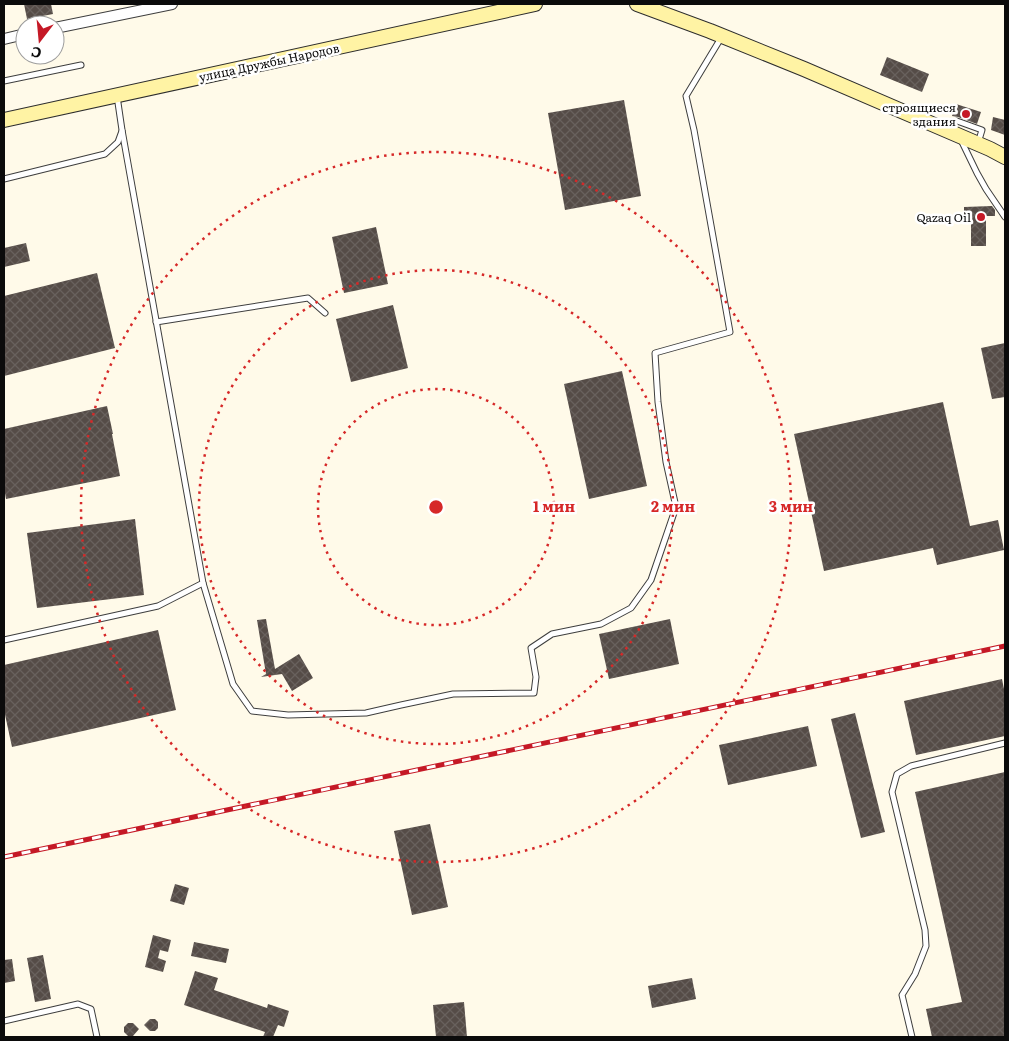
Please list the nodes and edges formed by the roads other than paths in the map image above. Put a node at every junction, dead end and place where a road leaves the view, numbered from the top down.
1 (172, 4) edge
2 (535, 4) edge
3 (638, 4) edge
4 (138, 7) edge
5 (657, 8) edge
6 (65, 25) edge
7 (722, 36) junction
8 (81, 64) dead end
9 (4, 81) edge
10 (117, 96) junction
11 (4, 120) edge
12 (958, 128) junction
13 (122, 130) junction
14 (1005, 158) edge
15 (4, 179) edge
16 (1005, 217) edge
17 (325, 313) dead end
18 (156, 322) junction
19 (203, 583) junction
20 (4, 640) edge
21 (1005, 743) edge
22 (4, 1020) edge
23 (97, 1037) edge
24 (912, 1037) edge

1 - 4 street
2 - 10 street, улица Дружбы Народов
3 - 5 street
4 - 6 street
5 - 7 street
7 - 12 street
7 - 19 lane
8 - 9 lane
10 - 11 street, улица Дружбы Народов
10 - 13 lane
12 - 14 street
12 - 16 lane
13 - 15 lane
13 - 18 lane
17 - 18 lane
18 - 19 lane
19 - 20 lane
21 - 24 lane
22 - 23 lane

